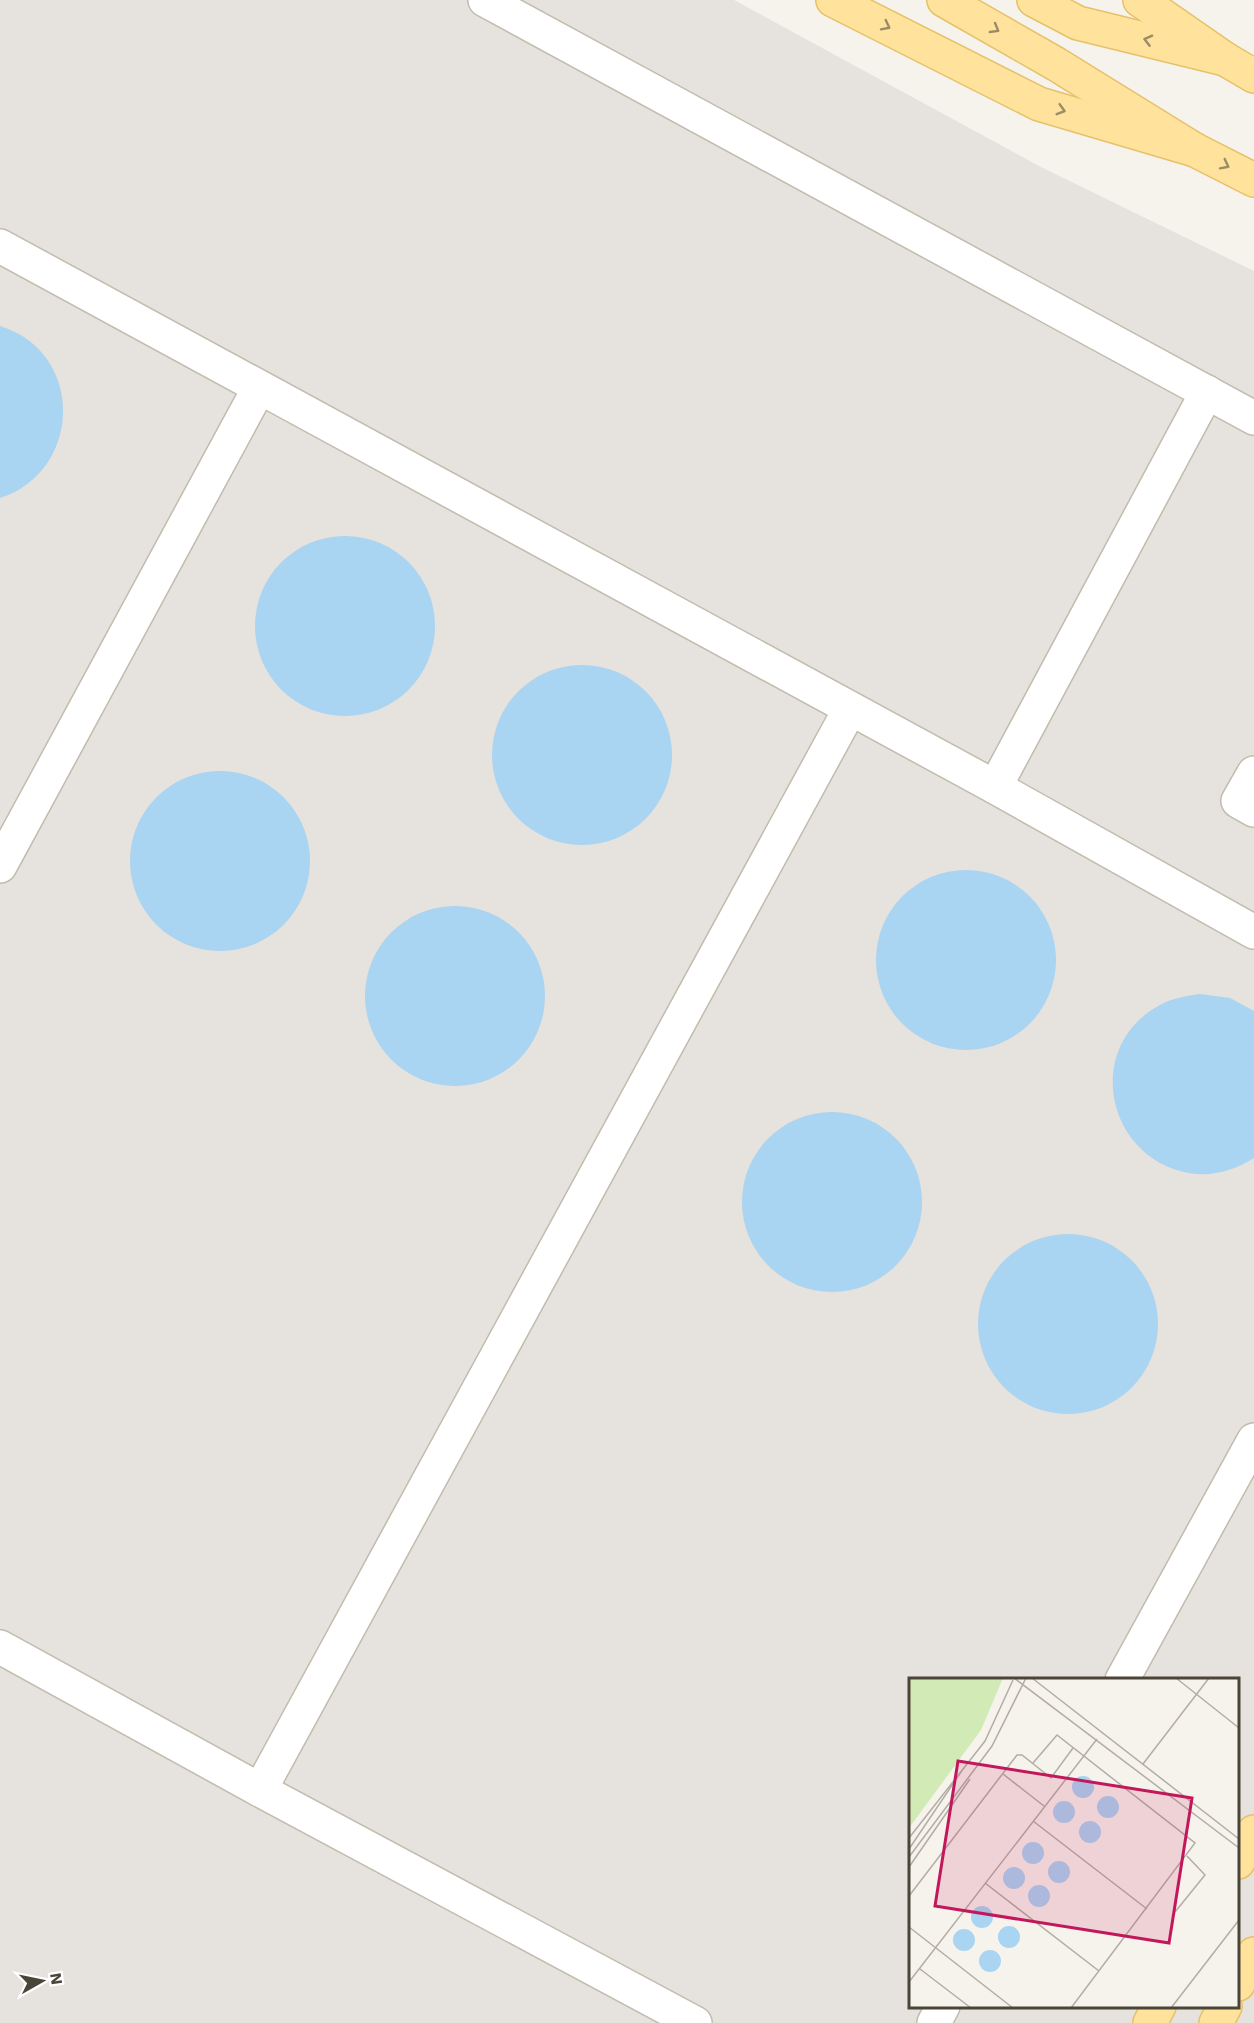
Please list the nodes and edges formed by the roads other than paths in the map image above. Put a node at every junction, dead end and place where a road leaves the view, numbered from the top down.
1 (485, 0) edge
2 (833, 0) edge
3 (944, 0) edge
4 (1034, 0) edge
5 (1140, 0) edge
6 (1225, 59) junction
7 (1254, 76) edge
8 (1195, 150) junction
9 (1254, 180) edge
10 (0, 246) edge
11 (259, 388) junction
12 (1206, 393) junction
13 (1254, 418) edge
14 (850, 709) junction
15 (1254, 773) edge
16 (995, 787) junction
17 (1254, 810) edge
18 (0, 866) edge
19 (1254, 932) edge
20 (1254, 1440) edge
21 (0, 1647) edge
22 (1123, 1678) edge
23 (260, 1790) junction
24 (1254, 1832) edge
25 (1239, 1860) edge
26 (1254, 1954) edge
27 (1239, 1982) edge
28 (942, 2008) edge
29 (1158, 2008) edge
30 (1225, 2008) edge
31 (695, 2023) edge
32 (933, 2023) edge
33 (1150, 2023) edge
34 (1216, 2023) edge

1 - 12 lane
2 -> 8 main road
3 -> 8 main road
6 -> 4 main road
5 - 6 main road
6 - 7 main road
8 -> 9 main road
10 - 11 lane
11 - 14 lane
11 - 18 lane
12 - 13 lane
12 - 16 lane
14 - 16 lane
14 - 23 lane
15 - 17 lane
16 - 19 lane
20 - 22 lane
21 - 23 lane
23 - 31 lane
24 - 25 main road
26 - 27 main road
28 - 32 lane
29 - 33 main road
30 - 34 main road

